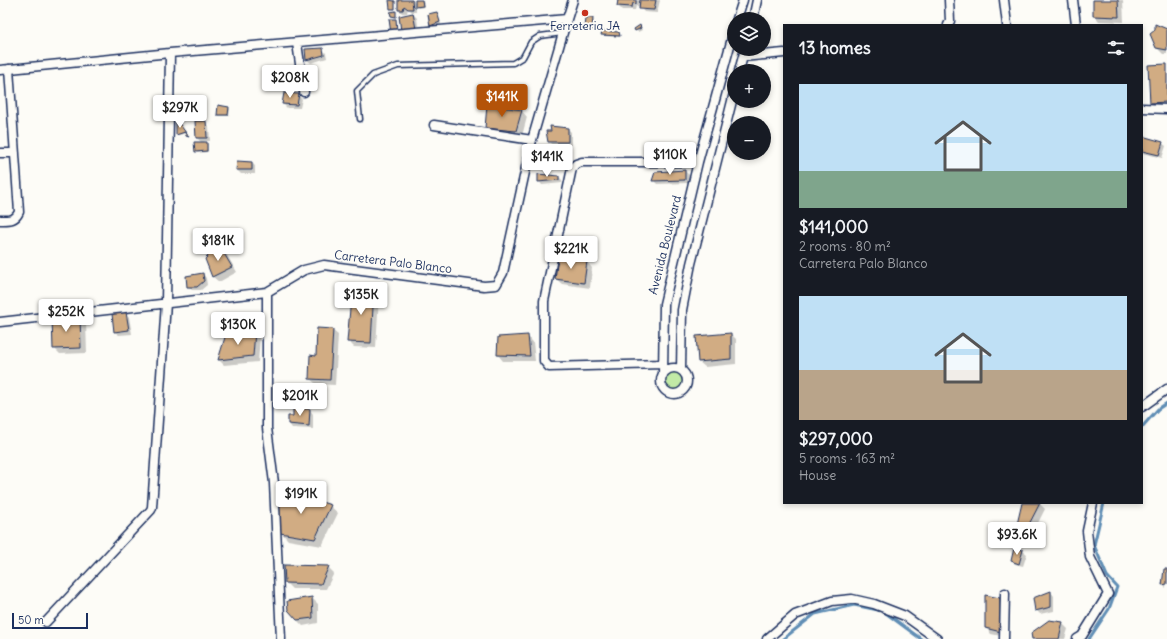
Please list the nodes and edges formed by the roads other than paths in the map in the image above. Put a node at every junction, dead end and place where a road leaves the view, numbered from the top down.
1 (573, 0) edge
2 (742, 0) edge
3 (757, 0) edge
4 (949, 0) edge
5 (1004, 0) edge
6 (1073, 0) edge
7 (739, 12) edge
8 (754, 12) edge
9 (566, 19) junction
10 (948, 24) edge
11 (1007, 24) edge
12 (1076, 24) edge
13 (563, 33) junction
14 (297, 43) junction
15 (170, 53) junction
16 (771, 53) edge
17 (783, 53) edge
18 (727, 56) edge
19 (9, 69) junction
20 (0, 70) edge
21 (304, 92) dead end
22 (730, 108) edge
23 (1143, 108) edge
24 (1167, 109) edge
25 (360, 120) dead end
26 (434, 125) dead end
27 (532, 140) junction
28 (0, 153) edge
29 (15, 153) junction
30 (698, 162) junction
31 (0, 220) edge
32 (268, 292) junction
33 (166, 303) junction
34 (0, 322) edge
35 (663, 364) junction
36 (681, 370) junction
37 (663, 375) junction
38 (1167, 389) edge
39 (1143, 406) edge
40 (1093, 504) edge
41 (1005, 593) dead end
42 (46, 622) dead end
43 (281, 639) edge
44 (767, 639) edge
45 (937, 639) edge
46 (1004, 639) edge
47 (1077, 639) edge

1 - 9 street, Carretera Palo Blanco
2 - 7 street
3 - 8 street
4 - 10 street
5 - 11 street
6 - 12 street
9 - 13 street, Carretera Palo Blanco
9 - 14 street
13 - 25 lane
13 - 27 street, Carretera Palo Blanco
14 - 15 street
14 - 21 street
15 - 19 street
15 - 33 street
16 - 17 street
18 - 30 street, Avenida Boulevard
19 - 20 street
19 - 29 street
22 - 36 street
23 - 24 street
26 - 27 street
27 - 32 street, Carretera Palo Blanco
28 - 29 street
29 - 31 street
30 - 35 street, Avenida Boulevard
30 - 35 street
32 - 33 street, Carretera Palo Blanco
32 - 43 street
33 - 34 street, Carretera Palo Blanco
33 - 42 street
35 - 37 street, Avenida Boulevard
36 - 37 street
36 - 37 street
38 - 39 street
40 - 47 street
41 - 46 street
44 - 45 street

